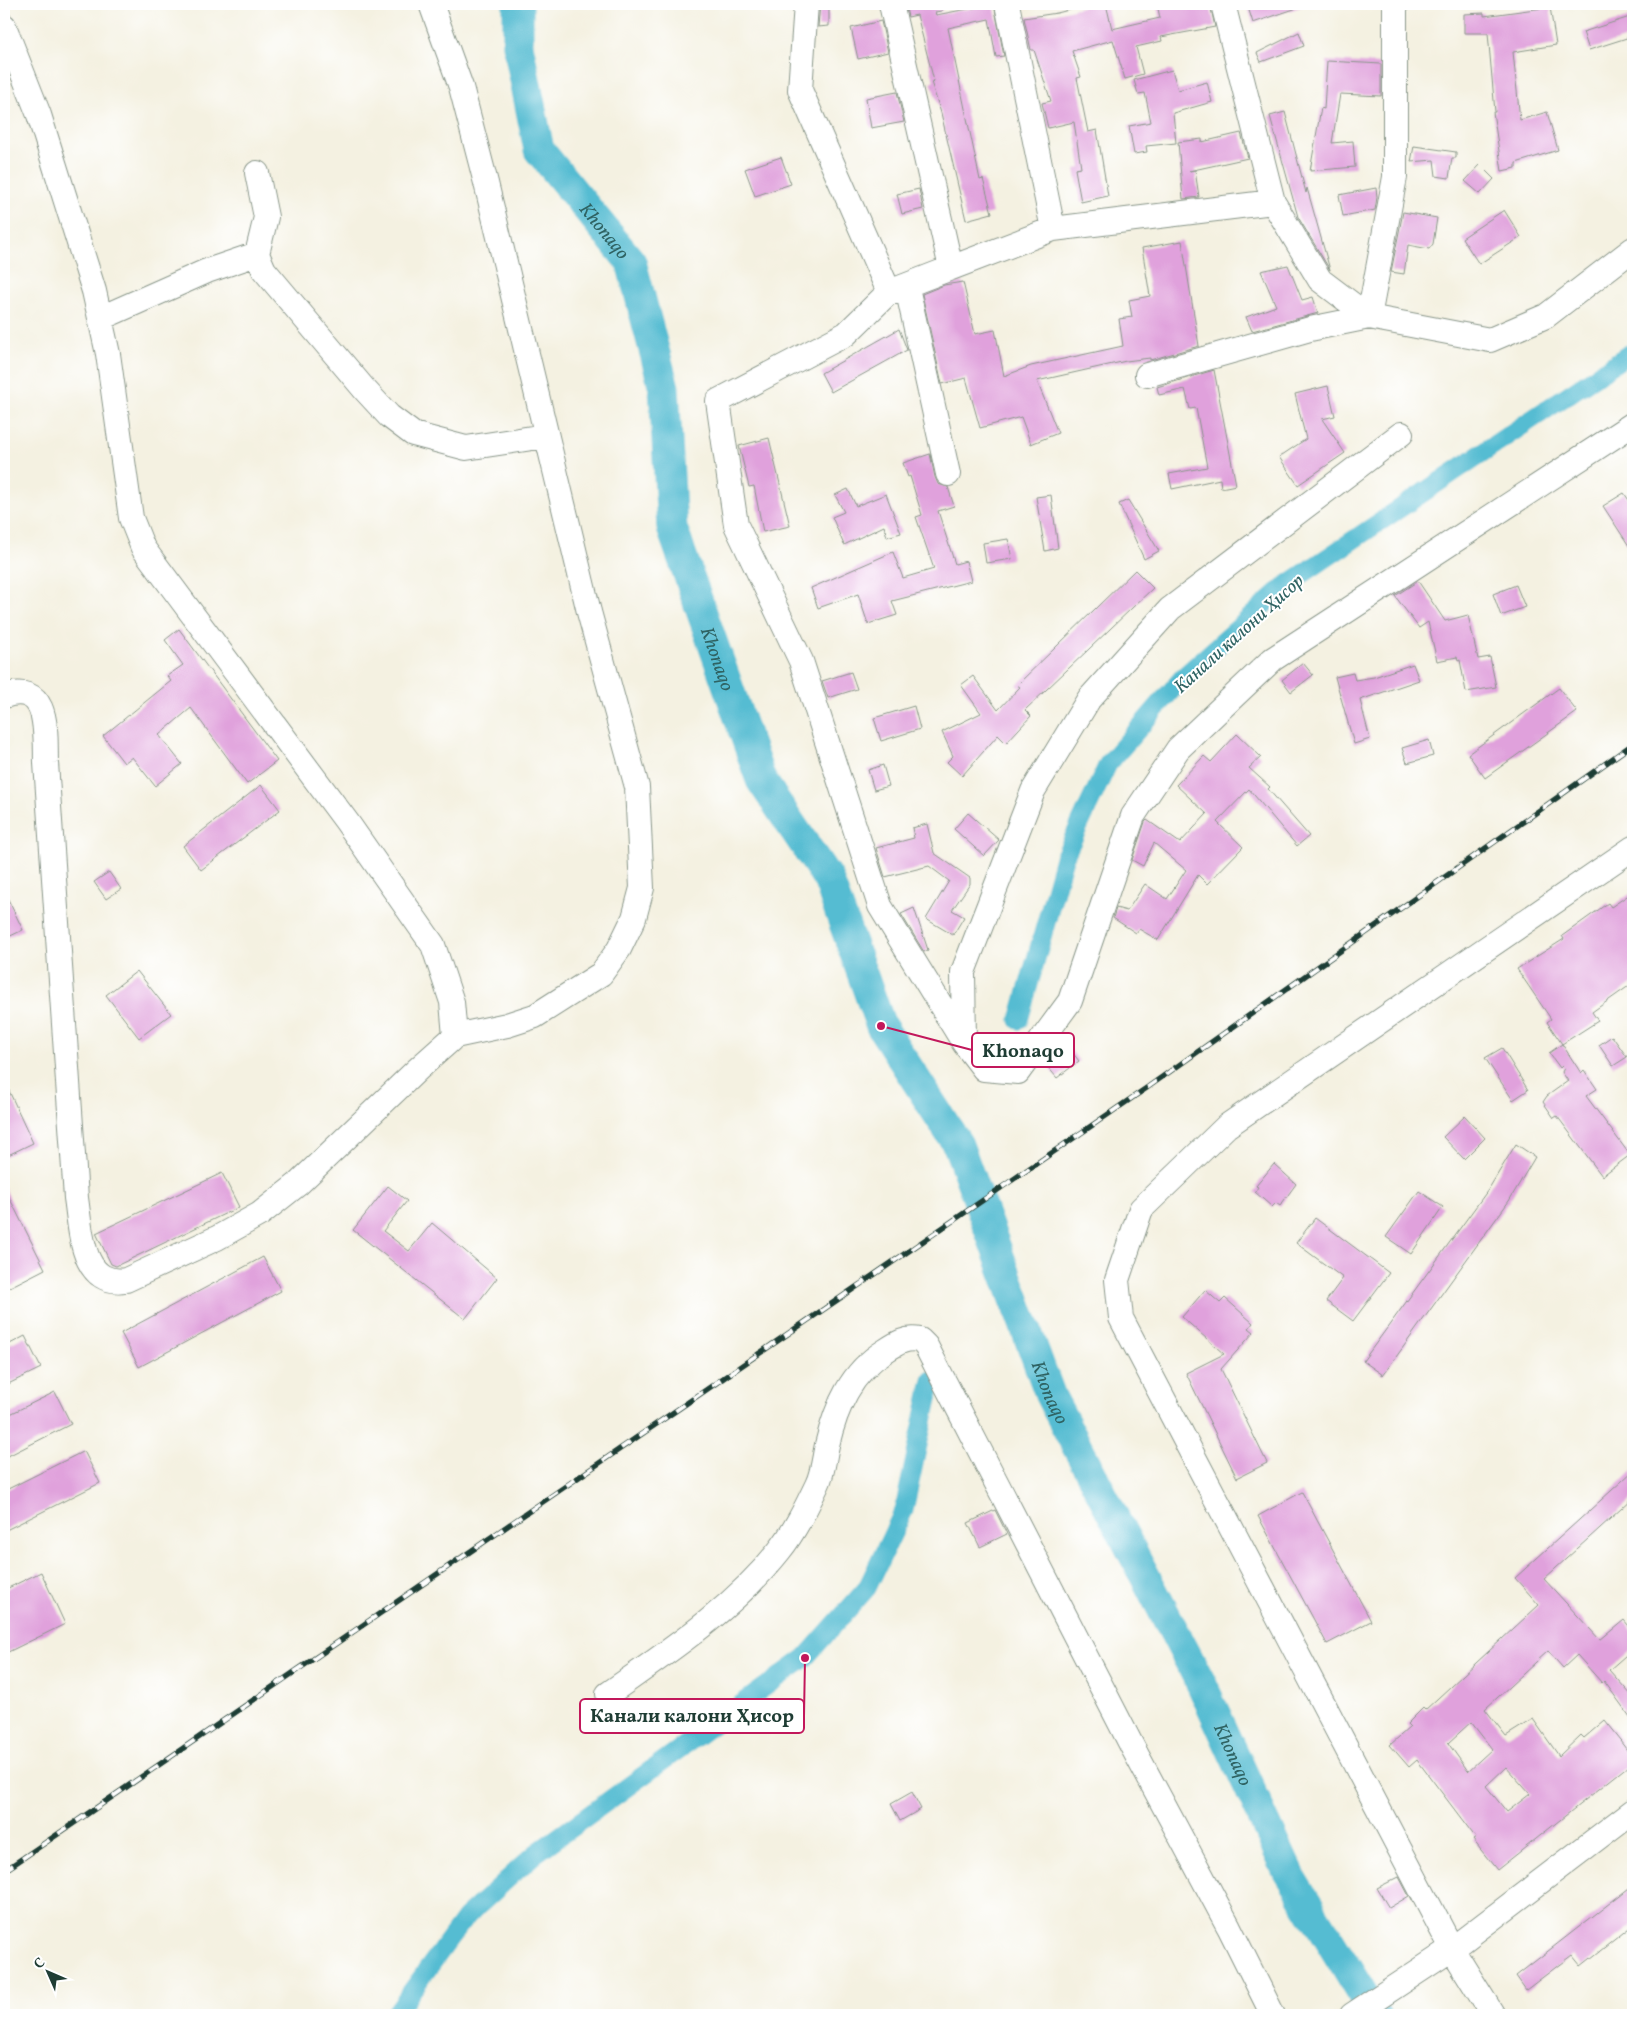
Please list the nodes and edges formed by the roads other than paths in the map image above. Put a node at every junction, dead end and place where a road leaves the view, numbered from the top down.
1 (431, 4) edge
2 (806, 4) edge
3 (891, 4) edge
4 (1008, 4) edge
5 (1223, 4) edge
6 (1394, 4) edge
7 (4, 26) edge
8 (257, 173) dead end
9 (1273, 202) junction
10 (1053, 229) junction
11 (1633, 249) edge
12 (257, 254) junction
13 (951, 268) junction
14 (889, 292) junction
15 (1369, 317) junction
16 (101, 318) junction
17 (1147, 375) dead end
18 (1633, 424) edge
19 (1400, 434) dead end
20 (545, 436) junction
21 (948, 474) dead end
22 (4, 696) edge
23 (1633, 848) edge
24 (456, 1036) junction
25 (964, 1043) junction
26 (608, 1694) dead end
27 (1633, 1811) edge
28 (1452, 1949) junction
29 (1273, 2015) edge
30 (1352, 2015) edge
31 (1493, 2015) edge

1 - 20 street
2 - 14 street
3 - 13 street
4 - 10 street
5 - 9 street
6 - 15 street
7 - 16 street
8 - 12 street
9 - 10 street
9 - 15 street
10 - 13 street
11 - 15 street
12 - 16 street
12 - 20 street
13 - 14 street
14 - 21 street
14 - 25 street
15 - 17 street
16 - 24 street
18 - 25 street
19 - 25 street
20 - 24 street
22 - 24 street
23 - 28 street
26 - 29 street
27 - 28 street
28 - 30 street
28 - 31 street

